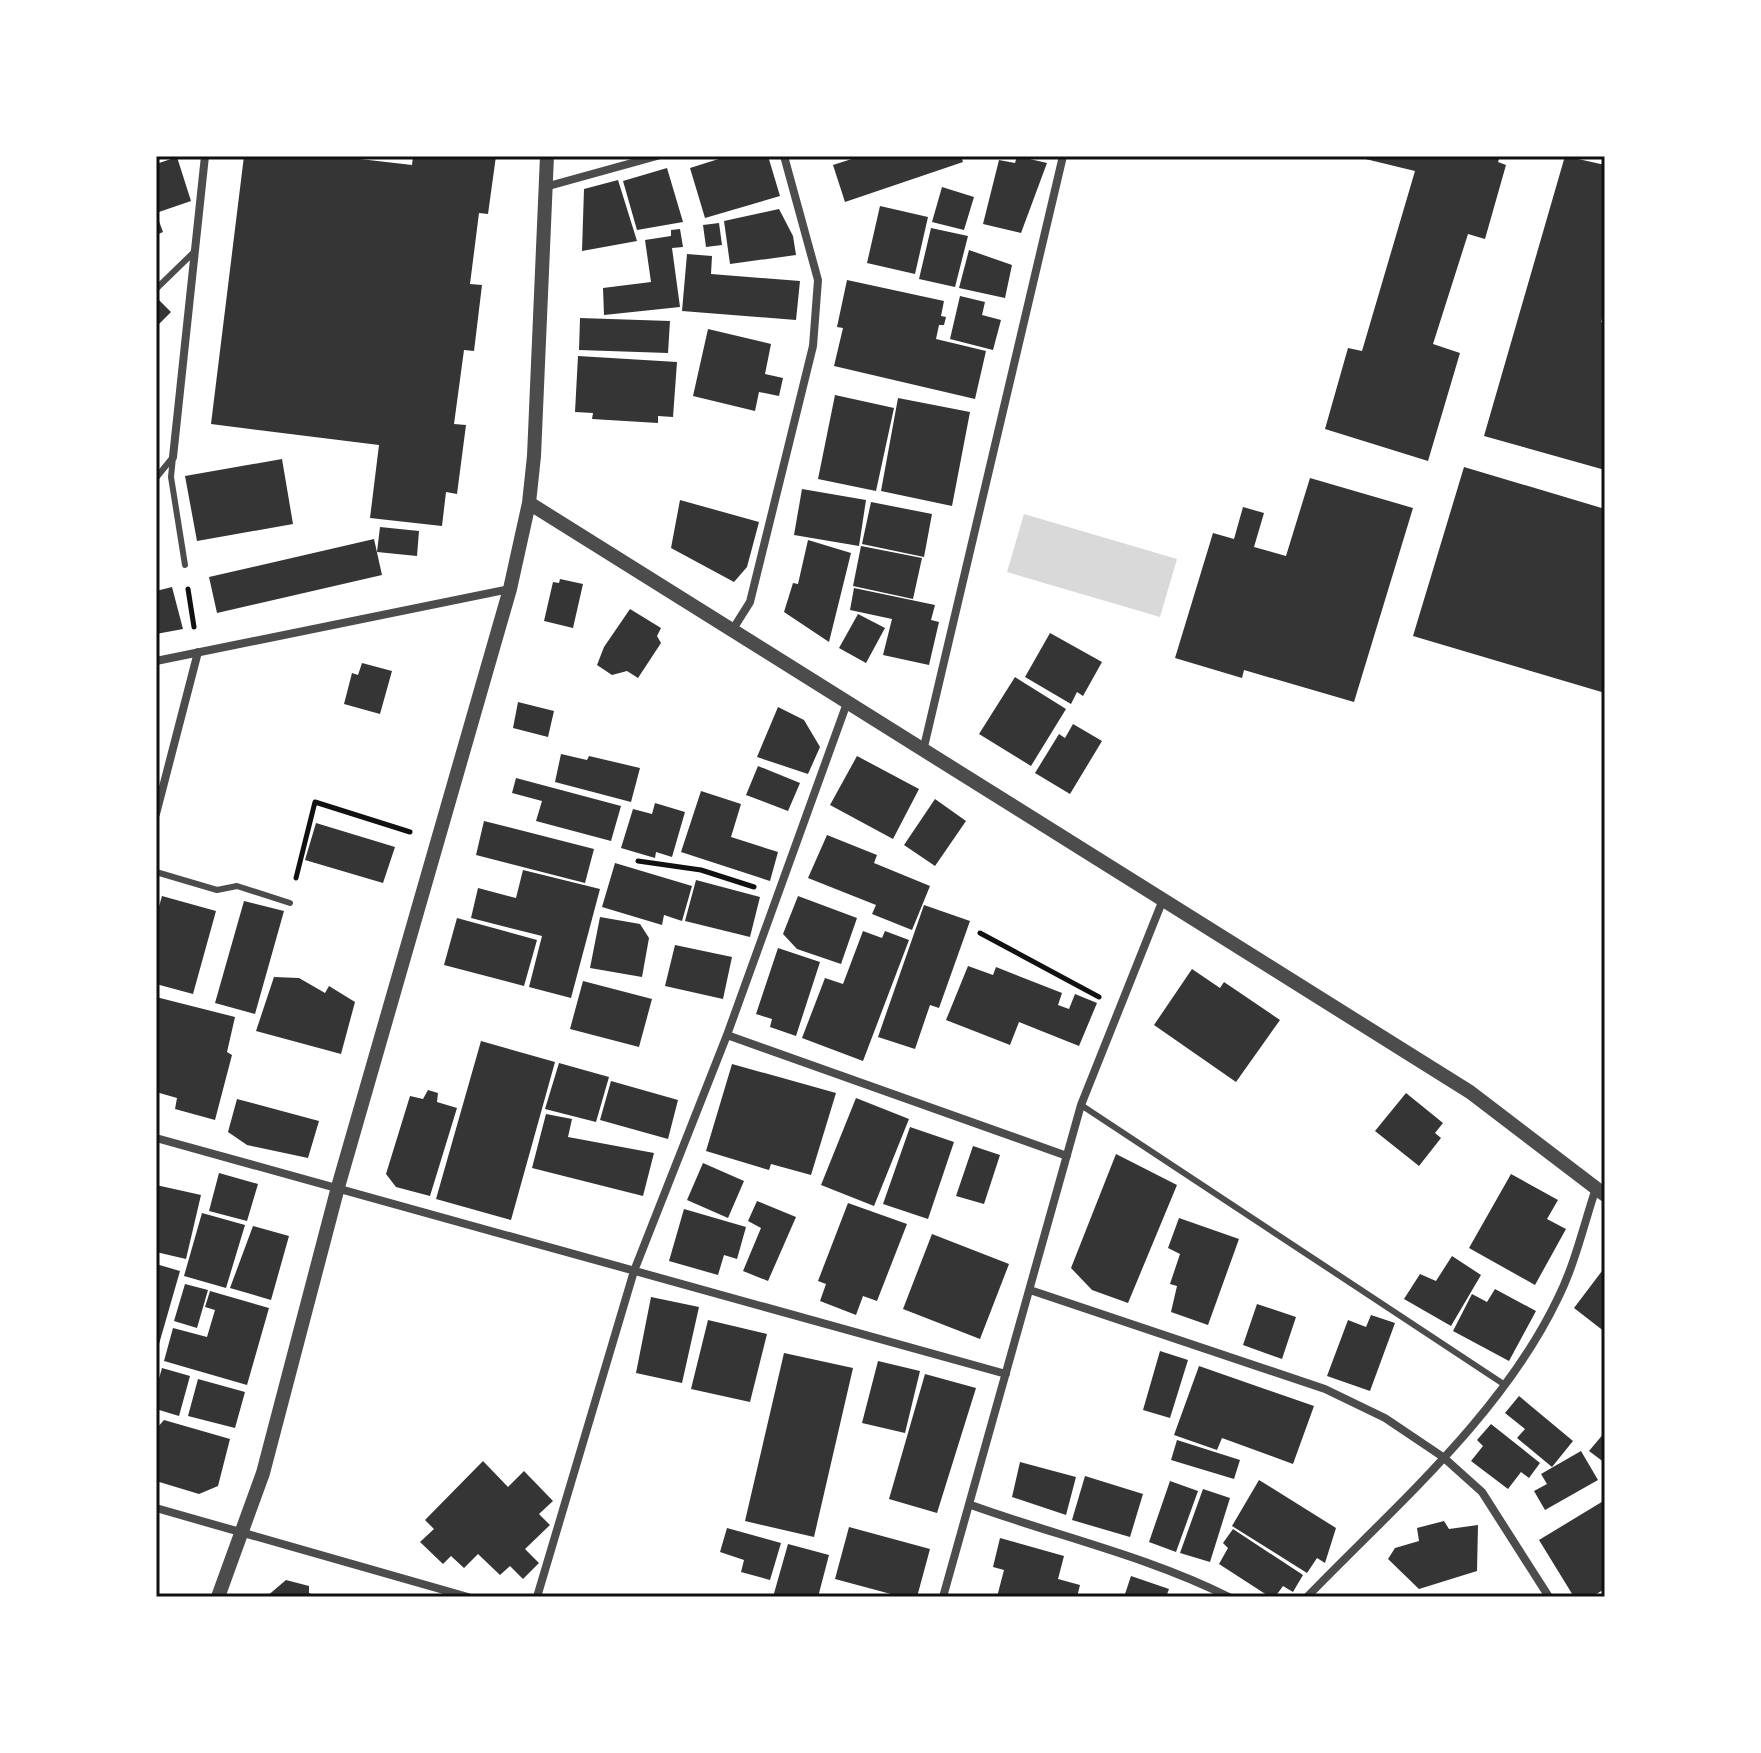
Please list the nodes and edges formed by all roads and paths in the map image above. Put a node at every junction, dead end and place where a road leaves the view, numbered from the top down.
1 (205, 156) edge
2 (547, 156) edge
3 (657, 156) edge
4 (784, 156) edge
5 (1063, 156) edge
6 (545, 187) junction
7 (195, 251) junction
8 (156, 289) edge
9 (173, 457) junction
10 (156, 478) edge
11 (529, 503) junction
12 (185, 565) joint
13 (510, 589) junction
14 (733, 629) junction
15 (198, 652) junction
16 (156, 661) edge
17 (847, 703) junction
18 (923, 751) junction
19 (156, 814) edge
20 (438, 840) junction
21 (638, 861) dead end
22 (156, 872) edge
23 (778, 895) junction
24 (1162, 902) junction
25 (290, 903) joint
26 (980, 933) dead end
27 (1118, 1007) junction
28 (727, 1035) junction
29 (1081, 1105) junction
30 (156, 1138) edge
31 (1067, 1156) junction
32 (338, 1187) junction
33 (1600, 1191) edge
34 (634, 1271) junction
35 (1030, 1290) junction
36 (1006, 1374) junction
37 (1505, 1385) junction
38 (1443, 1457) junction
39 (971, 1505) junction
40 (156, 1508) edge
41 (241, 1532) junction
42 (218, 1597) edge
43 (468, 1597) edge
44 (537, 1597) edge
45 (943, 1597) edge
46 (1229, 1597) edge
47 (1307, 1597) edge
48 (1549, 1597) edge

1 - 7 street
2 - 6 street
3 - 6 street
4 - 14 street
5 - 18 street
6 - 11 street
7 - 8 lane
7 - 9 street
9 - 10 lane
9 - 12 lane
11 - 13 street
11 - 14 street
12 - 15 path
13 - 15 street
13 - 20 street
14 - 17 street
15 - 16 street
15 - 19 street
17 - 18 street
17 - 23 street
18 - 24 street
20 - 25 path
20 - 32 street
21 - 23 path
22 - 25 lane
23 - 28 street
24 - 27 street
24 - 33 street
26 - 27 path
27 - 29 street
28 - 31 street
28 - 34 street
29 - 31 street
29 - 37 lane
30 - 32 street
31 - 35 street
32 - 34 street
32 - 41 street
33 - 37 street
34 - 36 street
34 - 44 street
35 - 36 street
35 - 38 street
36 - 39 street
37 - 38 street
38 - 47 street
38 - 48 street
39 - 45 street
39 - 46 street
40 - 41 street
41 - 42 street
41 - 43 street

